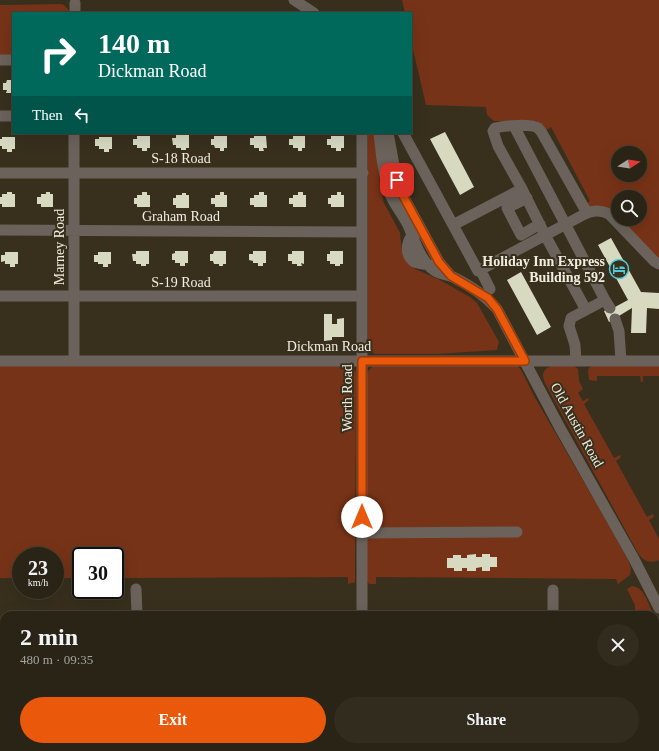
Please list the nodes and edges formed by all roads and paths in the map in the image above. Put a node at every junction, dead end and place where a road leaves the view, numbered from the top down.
1 (294, 0) edge
2 (310, 7) edge
3 (0, 60) edge
4 (12, 60) edge
5 (0, 116) edge
6 (12, 116) edge
7 (514, 126) junction
8 (74, 134) edge
9 (362, 134) edge
10 (379, 134) edge
11 (388, 134) edge
12 (404, 134) edge
13 (0, 173) edge
14 (74, 173) junction
15 (363, 173) junction
16 (524, 193) junction
17 (586, 213) junction
18 (540, 224) junction
19 (566, 224) junction
20 (453, 225) junction
21 (0, 230) edge
22 (74, 230) junction
23 (422, 230) junction
24 (362, 232) junction
25 (546, 235) junction
26 (411, 236) junction
27 (659, 264) edge
28 (480, 269) junction
29 (451, 276) junction
30 (490, 289) dead end
31 (0, 296) edge
32 (74, 296) junction
33 (362, 296) junction
34 (586, 310) junction
35 (615, 318) dead end
36 (0, 361) edge
37 (74, 361) junction
38 (362, 361) junction
39 (525, 361) junction
40 (576, 361) junction
41 (621, 361) junction
42 (659, 361) edge
43 (517, 532) dead end
44 (362, 533) junction
45 (136, 589) dead end
46 (553, 590) dead end
47 (657, 606) edge
48 (137, 611) edge
49 (362, 611) edge
50 (553, 611) edge

1 - 2 street
3 - 4 street
5 - 6 street
7 - 16 street
7 - 17 street
7 - 19 street
8 - 14 street, Marney Road
9 - 15 street, Worth Road
10 - 26 street, Old Austin Road
11 - 23 street, Old Austin Road
12 - 20 street
13 - 14 street, S-18 Road
14 - 15 street, S-18 Road
14 - 22 street, Marney Road
15 - 24 street, Worth Road
16 - 18 street
16 - 18 street
16 - 20 street
17 - 19 street
17 - 27 street
18 - 25 street
19 - 25 street
19 - 34 street
20 - 28 street
21 - 22 street, Graham Road
22 - 24 street, Graham Road
22 - 32 street, Marney Road
23 - 26 street
23 - 29 street, Old Austin Road
24 - 33 street, Worth Road
25 - 28 street
25 - 34 street
26 - 29 street, Old Austin Road
28 - 30 street
29 - 39 street, Old Austin Road
31 - 32 street, S-19 Road
32 - 33 street, S-19 Road
32 - 37 street, Marney Road
33 - 38 street, Worth Road
34 - 40 street
35 - 41 street
36 - 37 street, Dickman Road
37 - 38 street, Dickman Road
38 - 39 street, Dickman Road
38 - 44 street, Worth Road
39 - 40 street, Dickman Road
39 - 47 street, Old Austin Road
40 - 41 street, Dickman Road
41 - 42 street, Dickman Road
43 - 44 street
44 - 49 street, Worth Road
45 - 48 street
46 - 50 street

